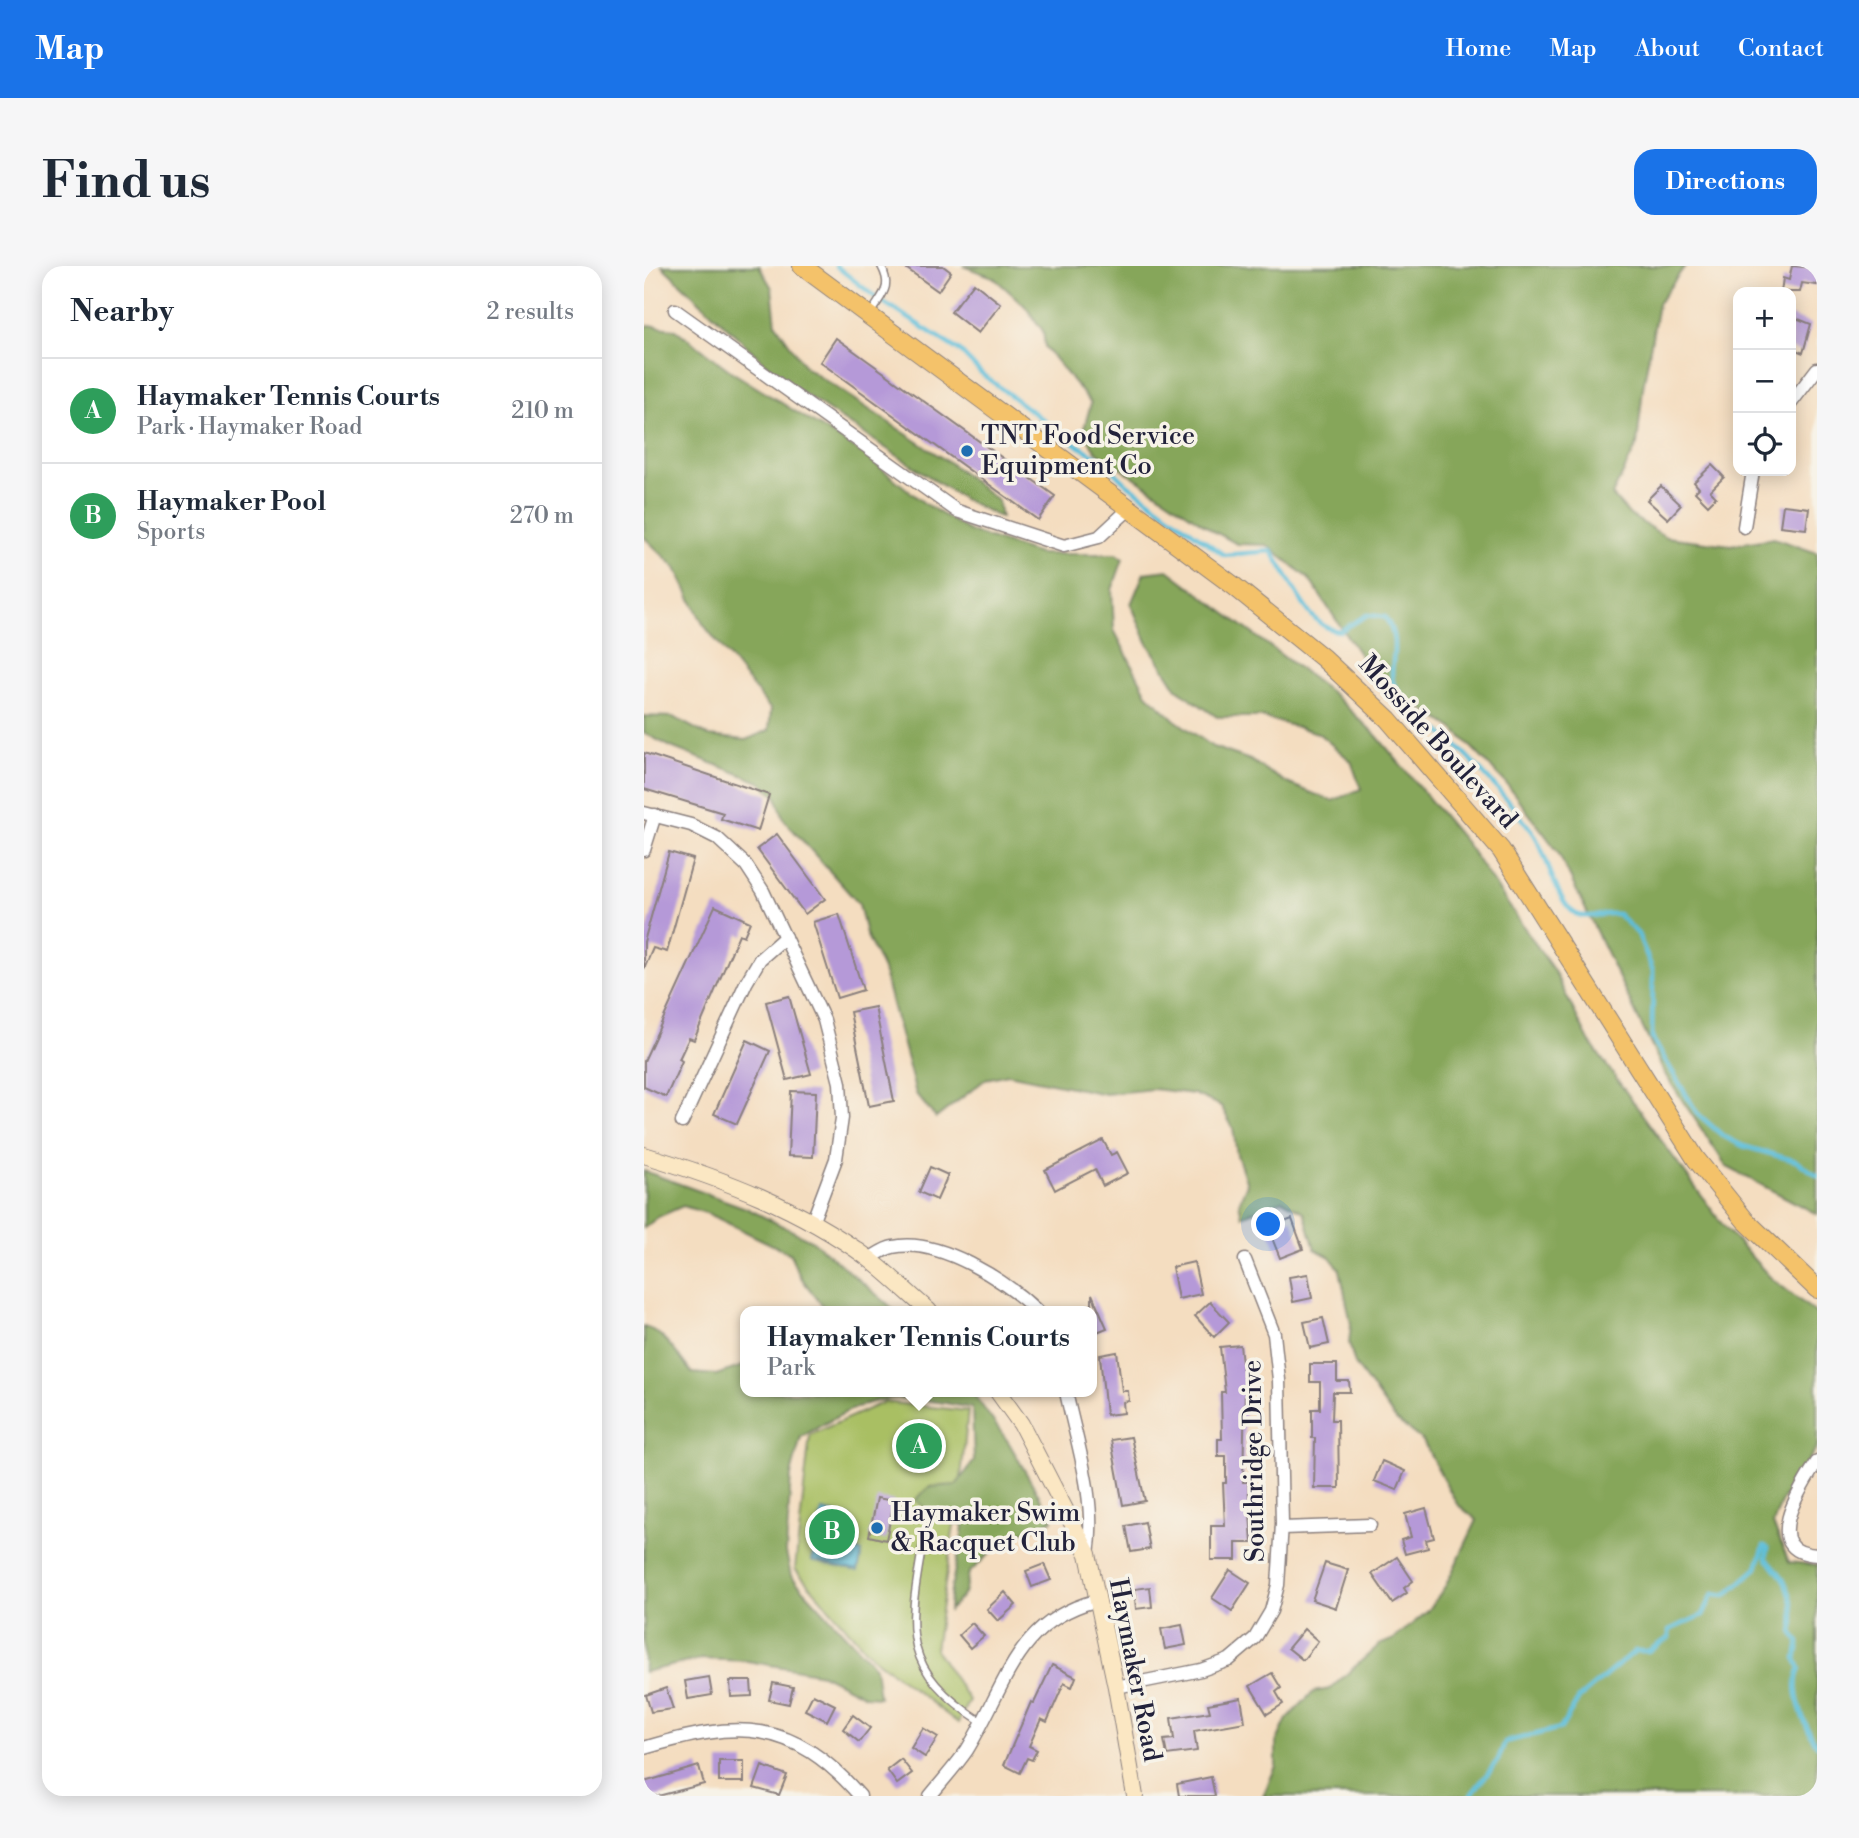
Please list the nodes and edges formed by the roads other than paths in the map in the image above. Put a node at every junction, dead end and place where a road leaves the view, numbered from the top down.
1 (802, 266) edge
2 (881, 266) edge
3 (675, 310) dead end
4 (873, 310) junction
5 (1817, 369) edge
6 (1796, 396) edge
7 (1752, 476) edge
8 (1129, 509) junction
9 (1744, 527) dead end
10 (649, 814) edge
11 (644, 850) edge
12 (785, 937) junction
13 (682, 1122) dead end
14 (644, 1155) edge
15 (812, 1223) junction
16 (869, 1259) junction
17 (1245, 1260) dead end
18 (1817, 1289) edge
19 (923, 1306) edge
20 (1031, 1306) edge
21 (1002, 1397) edge
22 (1067, 1397) edge
23 (1817, 1462) edge
24 (1370, 1525) dead end
25 (1282, 1528) junction
26 (923, 1538) dead end
27 (1087, 1554) junction
28 (1817, 1555) edge
29 (1096, 1601) junction
30 (1116, 1687) junction
31 (982, 1722) junction
32 (644, 1748) edge
33 (860, 1796) edge
34 (930, 1796) edge
35 (1135, 1796) edge

1 - 4 main road, Mosside Boulevard
2 - 4 lane
3 - 8 street
4 - 8 main road, Mosside Boulevard
5 - 6 street
7 - 9 street
8 - 18 main road, Mosside Boulevard
10 - 11 street
10 - 12 street
12 - 13 street
12 - 15 street
14 - 15 main road
15 - 16 main road
16 - 19 main road
16 - 20 street
17 - 25 street, Southridge Drive
21 - 27 main road, Haymaker Road
22 - 27 street, Haymaker Road
23 - 28 street
24 - 25 street
25 - 30 street, Southridge Drive
26 - 31 lane
27 - 29 main road, Haymaker Road
29 - 30 main road, Haymaker Road
29 - 31 street
30 - 35 main road, Haymaker Road
31 - 34 street
32 - 33 street

